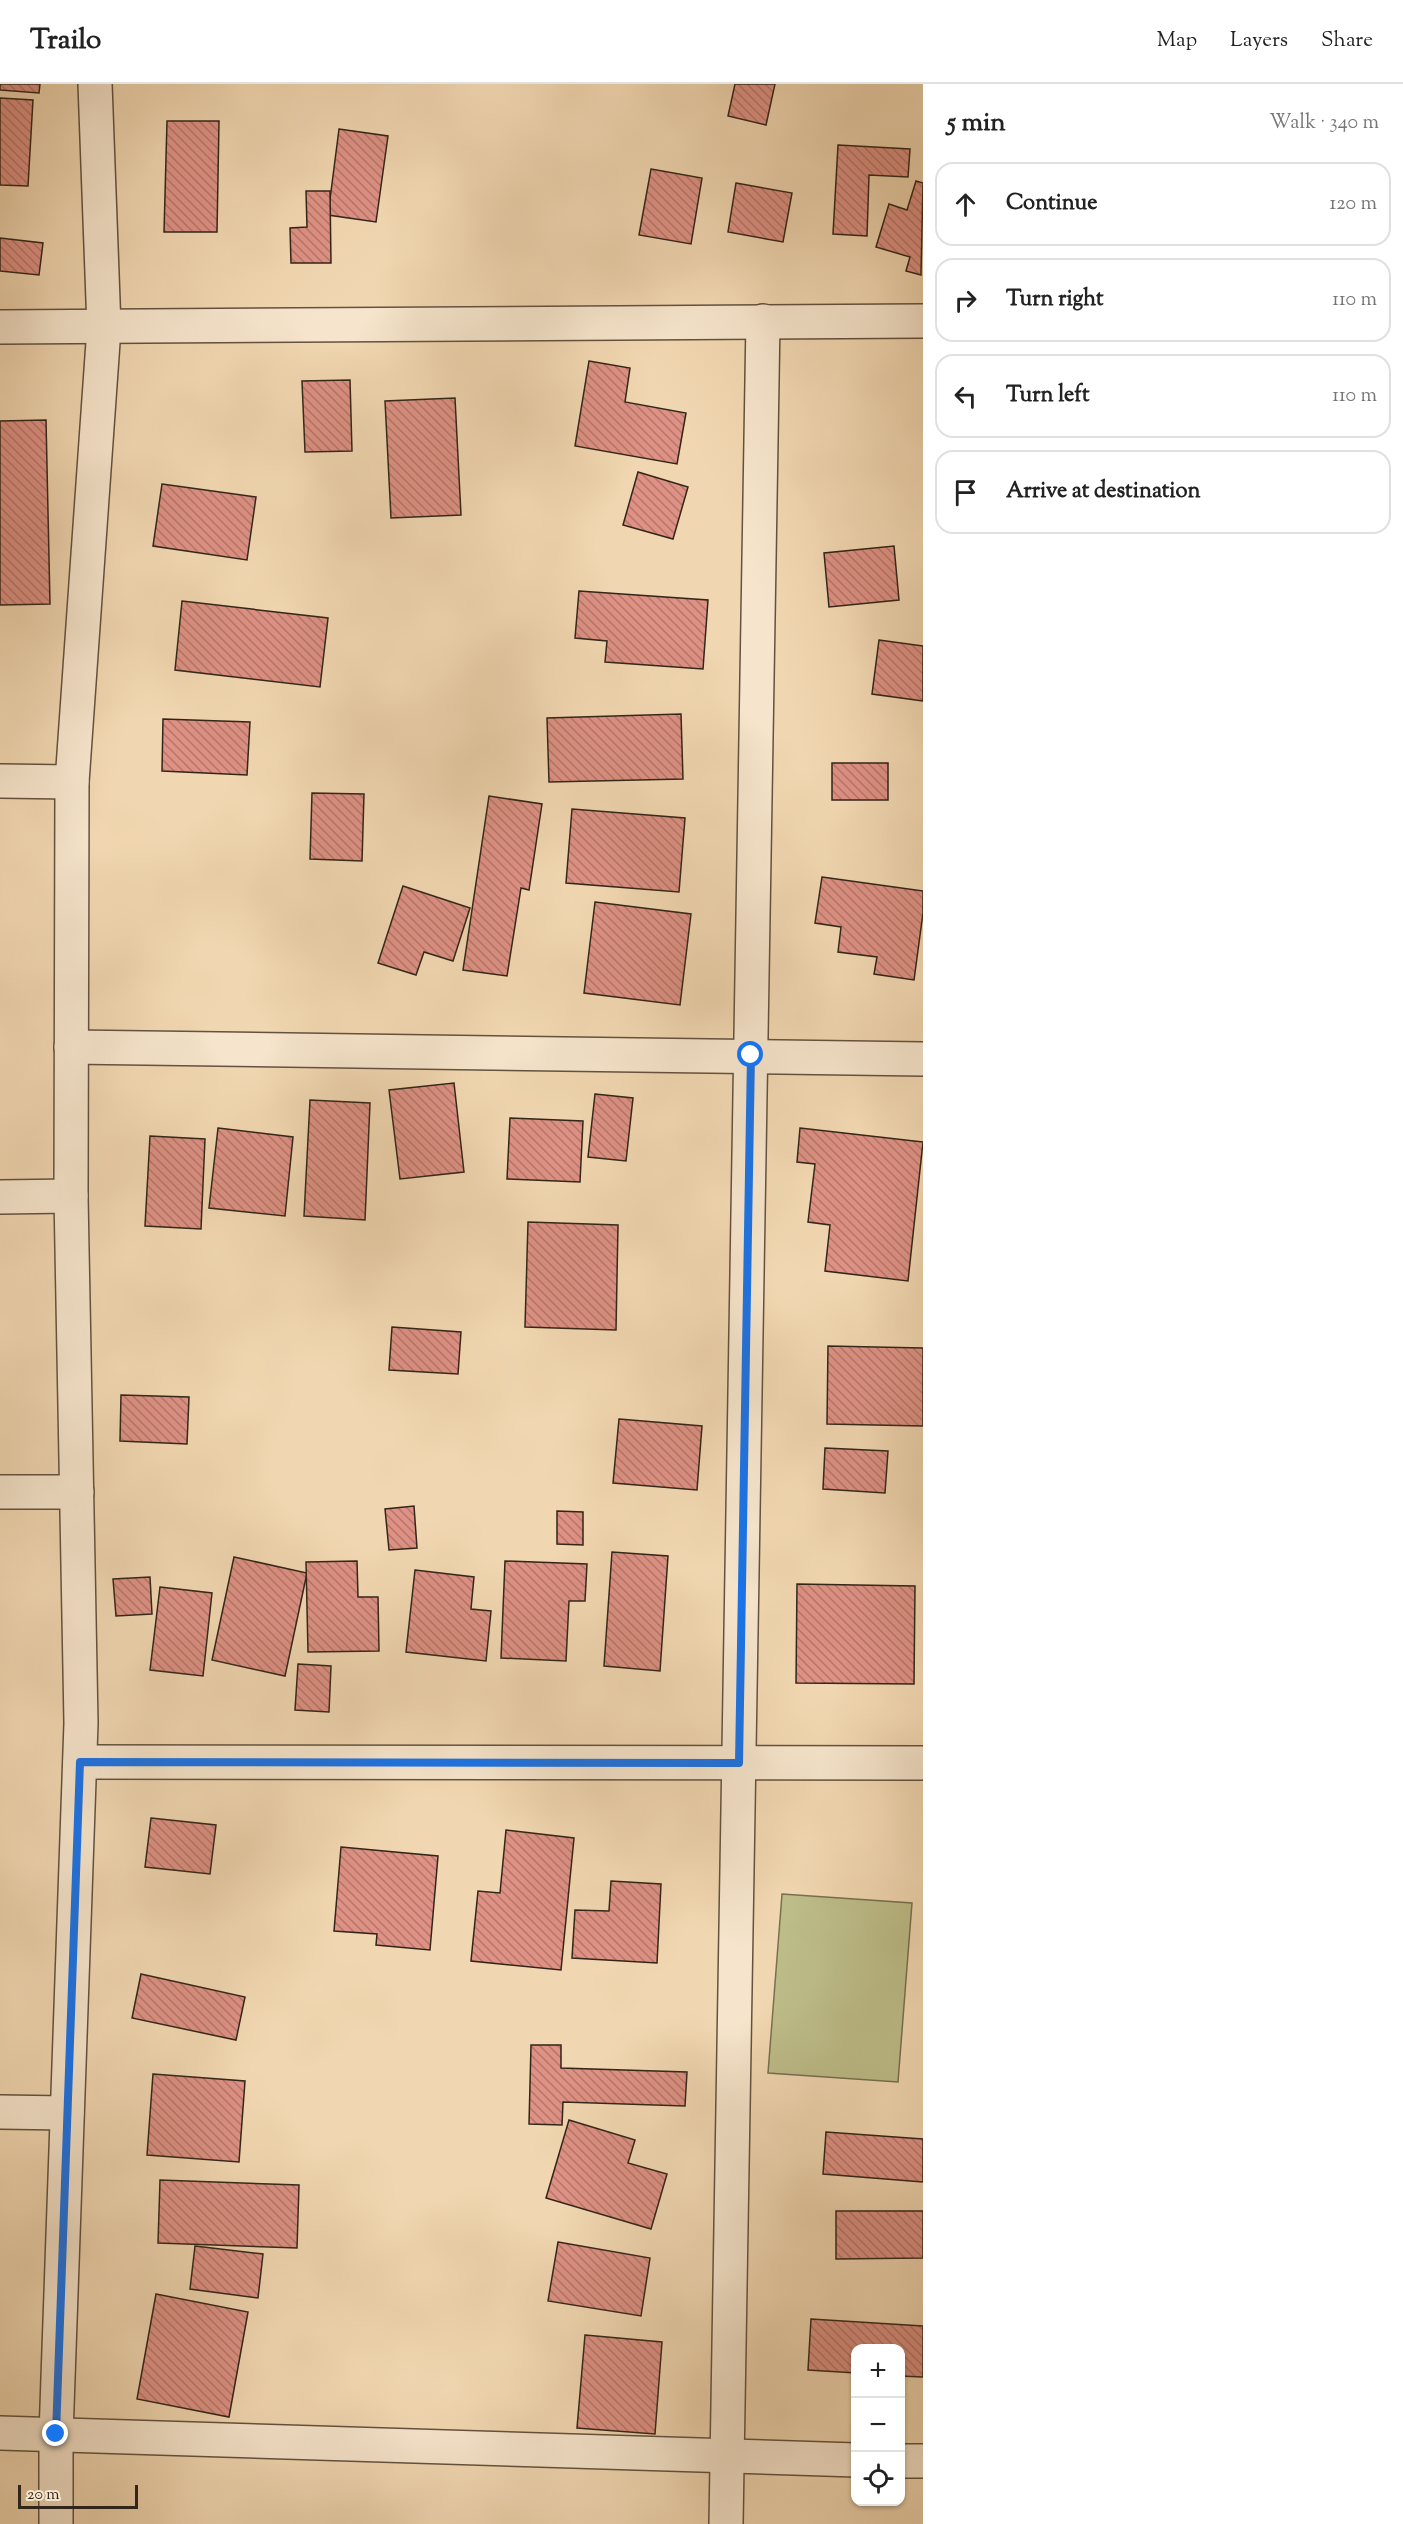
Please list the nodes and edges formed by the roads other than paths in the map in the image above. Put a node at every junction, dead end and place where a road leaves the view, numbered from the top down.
1 (95, 84) edge
2 (763, 321) junction
3 (923, 321) edge
4 (0, 327) edge
5 (104, 328) junction
6 (0, 781) edge
7 (72, 782) junction
8 (71, 1047) junction
9 (751, 1055) junction
10 (923, 1059) edge
11 (71, 1196) junction
12 (0, 1197) edge
13 (0, 1492) edge
14 (77, 1492) junction
15 (80, 1762) junction
16 (923, 1762) edge
17 (739, 1763) junction
18 (0, 2112) edge
19 (67, 2112) junction
20 (0, 2433) edge
21 (56, 2434) junction
22 (728, 2456) junction
23 (851, 2460) edge
24 (905, 2461) edge
25 (923, 2461) edge
26 (56, 2524) edge
27 (726, 2524) edge

1 - 5 street
2 - 3 street
2 - 5 street
2 - 9 street
4 - 5 street
5 - 7 street
6 - 7 street
7 - 8 street
8 - 9 street
8 - 11 street
9 - 10 street
9 - 17 street
11 - 12 street
11 - 14 street
13 - 14 street
14 - 15 street
15 - 17 street
15 - 19 street
16 - 17 street
17 - 22 street
18 - 19 street
19 - 21 street
20 - 21 street
21 - 22 street
21 - 26 street
22 - 23 street
22 - 27 street
24 - 25 street

